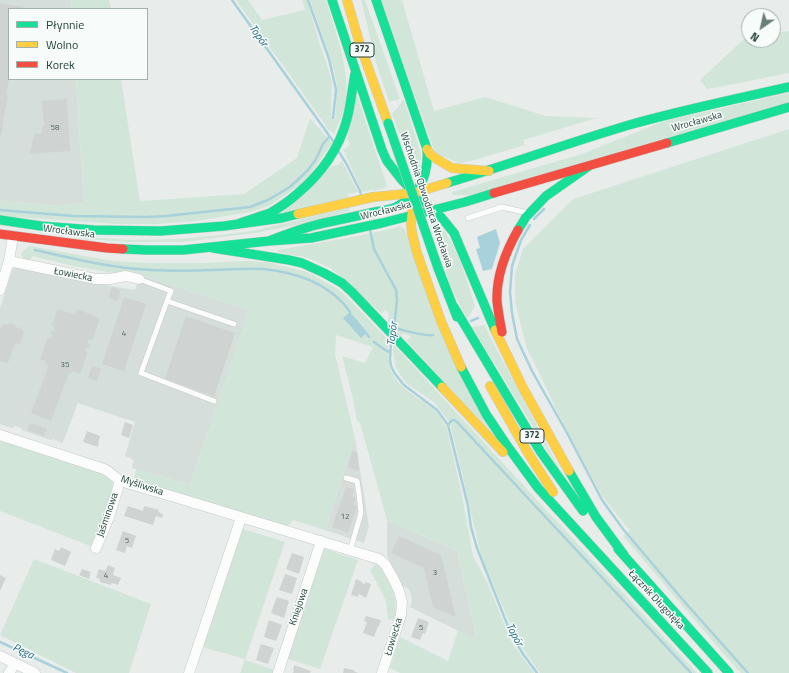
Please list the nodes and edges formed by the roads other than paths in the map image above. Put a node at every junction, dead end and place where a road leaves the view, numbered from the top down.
1 (332, 0) edge
2 (347, 0) edge
3 (356, 0) edge
4 (376, 0) edge
5 (356, 72) junction
6 (789, 87) edge
7 (380, 99) junction
8 (789, 107) edge
9 (427, 149) junction
10 (589, 166) junction
11 (489, 171) junction
12 (414, 193) junction
13 (433, 210) junction
14 (529, 213) junction
15 (412, 216) junction
16 (468, 218) dead end
17 (0, 220) edge
18 (238, 224) junction
19 (0, 234) edge
20 (13, 236) junction
21 (269, 241) junction
22 (213, 248) junction
23 (9, 261) junction
24 (139, 279) joint
25 (0, 290) edge
26 (167, 301) junction
27 (454, 307) junction
28 (234, 324) dead end
29 (505, 350) junction
30 (214, 401) dead end
31 (0, 435) edge
32 (346, 478) dead end
33 (120, 481) junction
34 (538, 488) junction
35 (241, 518) junction
36 (321, 541) junction
37 (589, 542) junction
38 (96, 548) dead end
39 (350, 551) junction
40 (624, 555) junction
41 (379, 559) joint
42 (0, 656) edge
43 (15, 663) junction
44 (9, 673) edge
45 (35, 673) edge
46 (189, 673) edge
47 (278, 673) edge
48 (382, 673) edge
49 (708, 673) edge
50 (729, 673) edge

1 - 5 main road
2 - 7 main road, Wschodnia Obwodnica Wrocławia / 372
3 - 7 main road, Wschodnia Obwodnica Wrocławia / 372
4 - 9 main road
5 - 12 main road
5 - 18 main road
6 - 11 main road, Wrocławska
7 - 27 main road, Wschodnia Obwodnica Wrocławia / 372, bridge
8 - 10 main road, Wrocławska
9 - 11 main road
9 - 12 main road
10 - 13 main road, Wrocławska
10 - 14 main road
11 - 12 main road, Wrocławska
12 - 13 main road
12 - 15 main road
12 - 18 main road, Wrocławska
12 - 21 main road
13 - 15 main road, Wrocławska
13 - 29 main road
14 - 16 lane
14 - 29 main road
15 - 21 main road, Wrocławska
15 - 34 main road
17 - 18 main road, Wrocławska
19 - 20 main road, Wrocławska
20 - 22 main road, Wrocławska
20 - 23 street
21 - 22 main road, Wrocławska
22 - 34 main road
23 - 24 street, Łowiecka
23 - 25 street
24 - 26 lane
26 - 28 lane
26 - 30 lane
27 - 37 main road, Wschodnia Obwodnica Wrocławia / 372
27 - 40 main road, Wschodnia Obwodnica Wrocławia / 372
29 - 40 main road
31 - 33 street, Myśliwska
32 - 39 lane
33 - 35 street, Myśliwska
33 - 38 street, Jaśminowa
34 - 37 main road
35 - 36 street, Myśliwska
35 - 46 street
36 - 39 street, Myśliwska
36 - 47 street, Kniejowa
37 - 49 main road, Łącznik Długołęka / 372
39 - 41 street, Myśliwska
40 - 50 main road, Łącznik Długołęka / 372
41 - 48 street, Łowiecka
42 - 43 street
43 - 44 street
43 - 45 street

